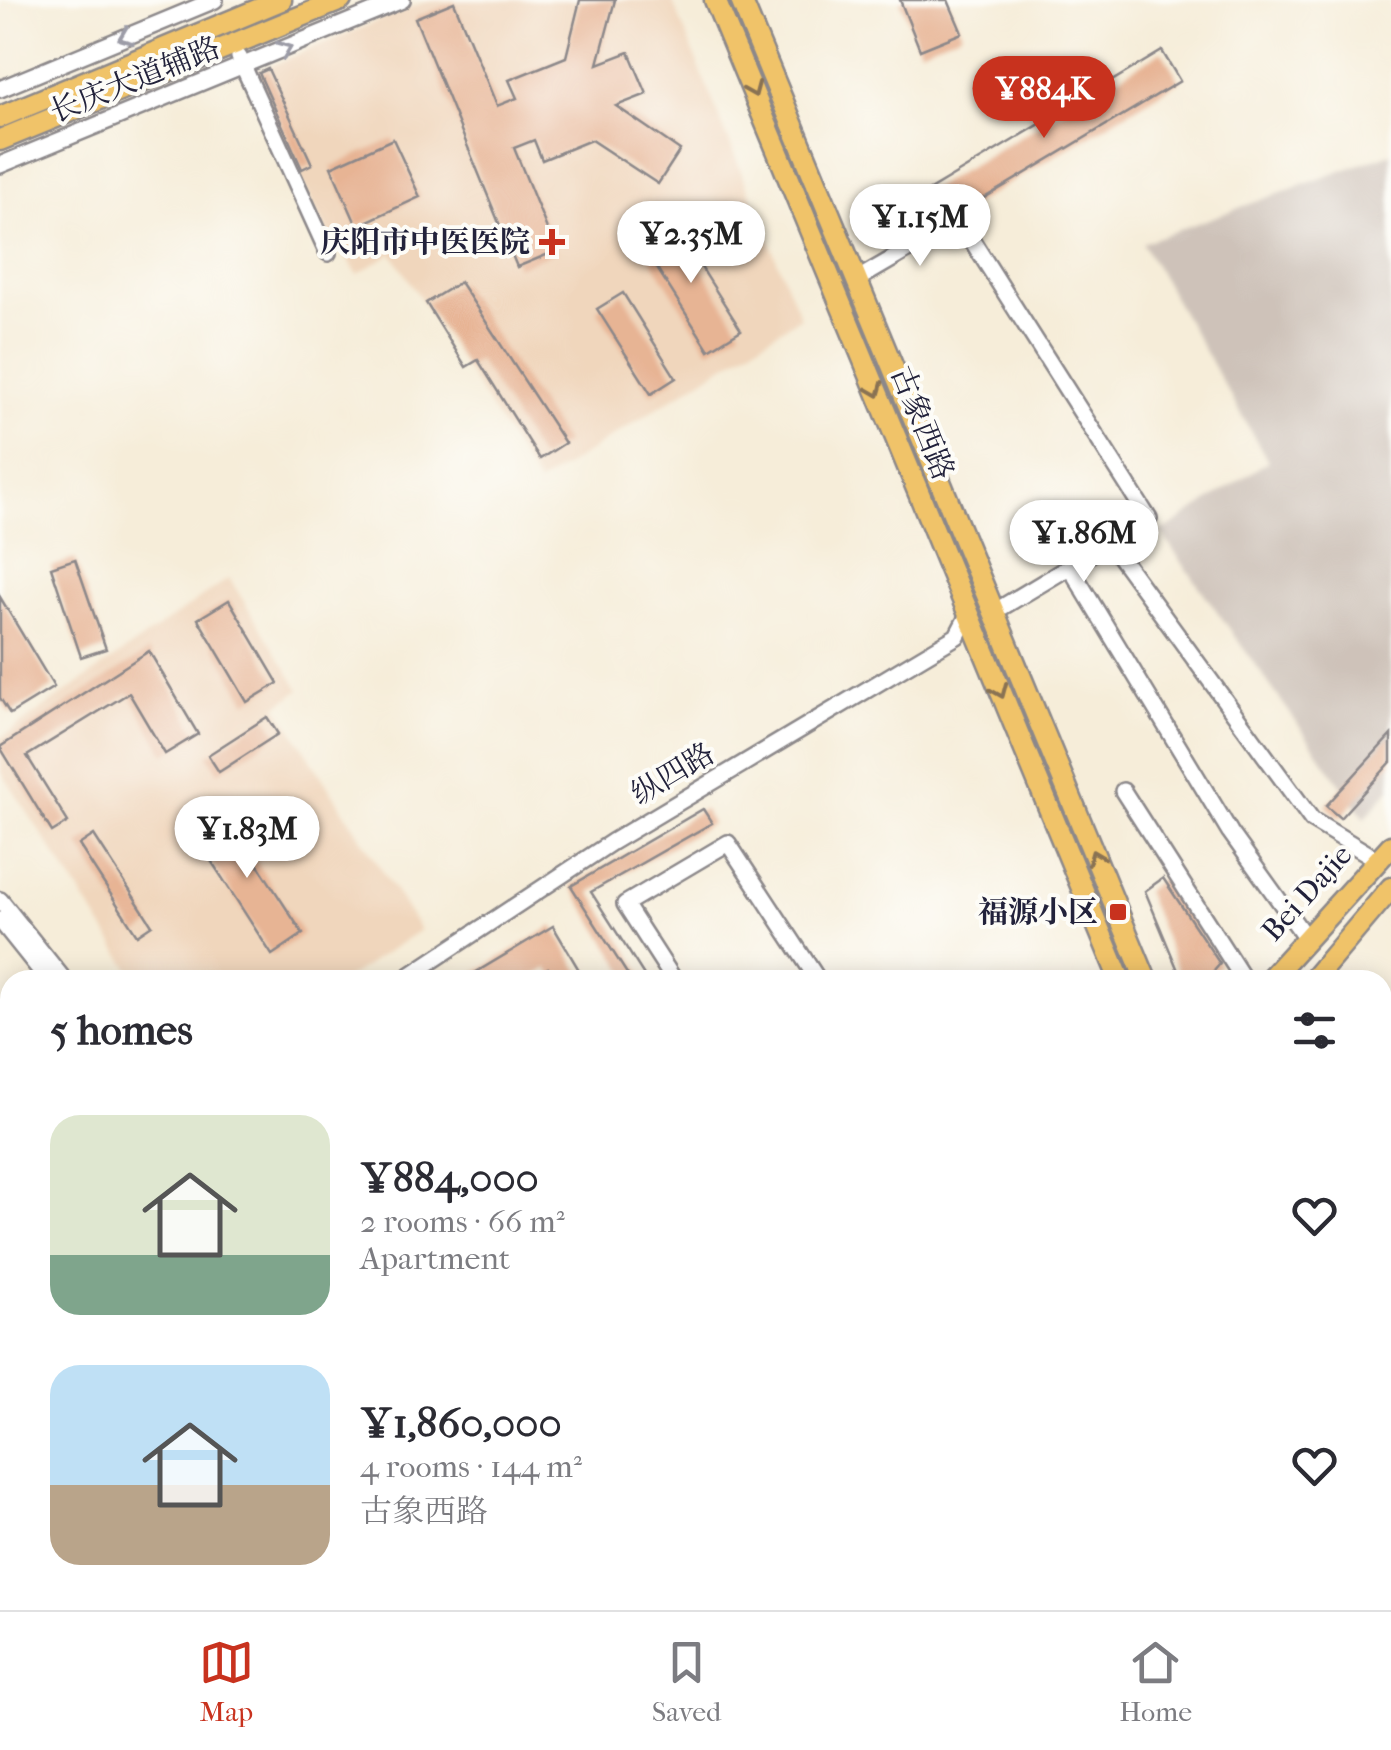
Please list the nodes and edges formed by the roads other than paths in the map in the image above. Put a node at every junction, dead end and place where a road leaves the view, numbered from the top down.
1 (215, 0) edge
2 (281, 0) edge
3 (340, 0) edge
4 (402, 0) edge
5 (715, 0) edge
6 (740, 0) edge
7 (234, 44) junction
8 (243, 66) junction
9 (0, 89) edge
10 (0, 116) edge
11 (0, 140) edge
12 (0, 165) edge
13 (328, 253) dead end
14 (858, 280) junction
15 (1110, 542) junction
16 (1070, 567) junction
17 (994, 612) junction
18 (968, 615) junction
19 (982, 648) junction
20 (1123, 791) dead end
21 (1384, 853) edge
22 (1391, 888) edge
23 (0, 900) edge
24 (0, 920) edge
25 (1306, 938) junction
26 (40, 970) edge
27 (56, 970) edge
28 (418, 970) edge
29 (432, 970) edge
30 (668, 970) edge
31 (808, 970) edge
32 (1116, 970) edge
33 (1142, 970) edge
34 (1238, 970) edge
35 (1277, 970) edge
36 (1321, 970) edge

1 -> 9 street, 长庆大道辅路
2 - 10 main road
3 - 7 main road
8 -> 4 street, 长庆大道辅路
5 -> 18 main road, 古象西路
6 - 14 main road, 古象西路
7 - 8 street
7 - 11 main road
8 - 12 street, 长庆大道辅路
8 - 13 street
14 - 15 street
14 - 17 main road, 古象西路
15 - 16 street
15 - 21 street
16 - 17 street
16 - 25 street
33 -> 17 main road, 古象西路
18 - 19 main road, 古象西路
18 - 28 street, 纵四路
19 - 29 street, 纵四路
19 -> 32 main road, 古象西路
20 - 34 street
21 - 25 main road, Bei Dajie
22 - 36 main road, Bei Dajie
23 - 27 street
24 - 26 street
25 - 35 main road, Bei Dajie
30 - 31 street

